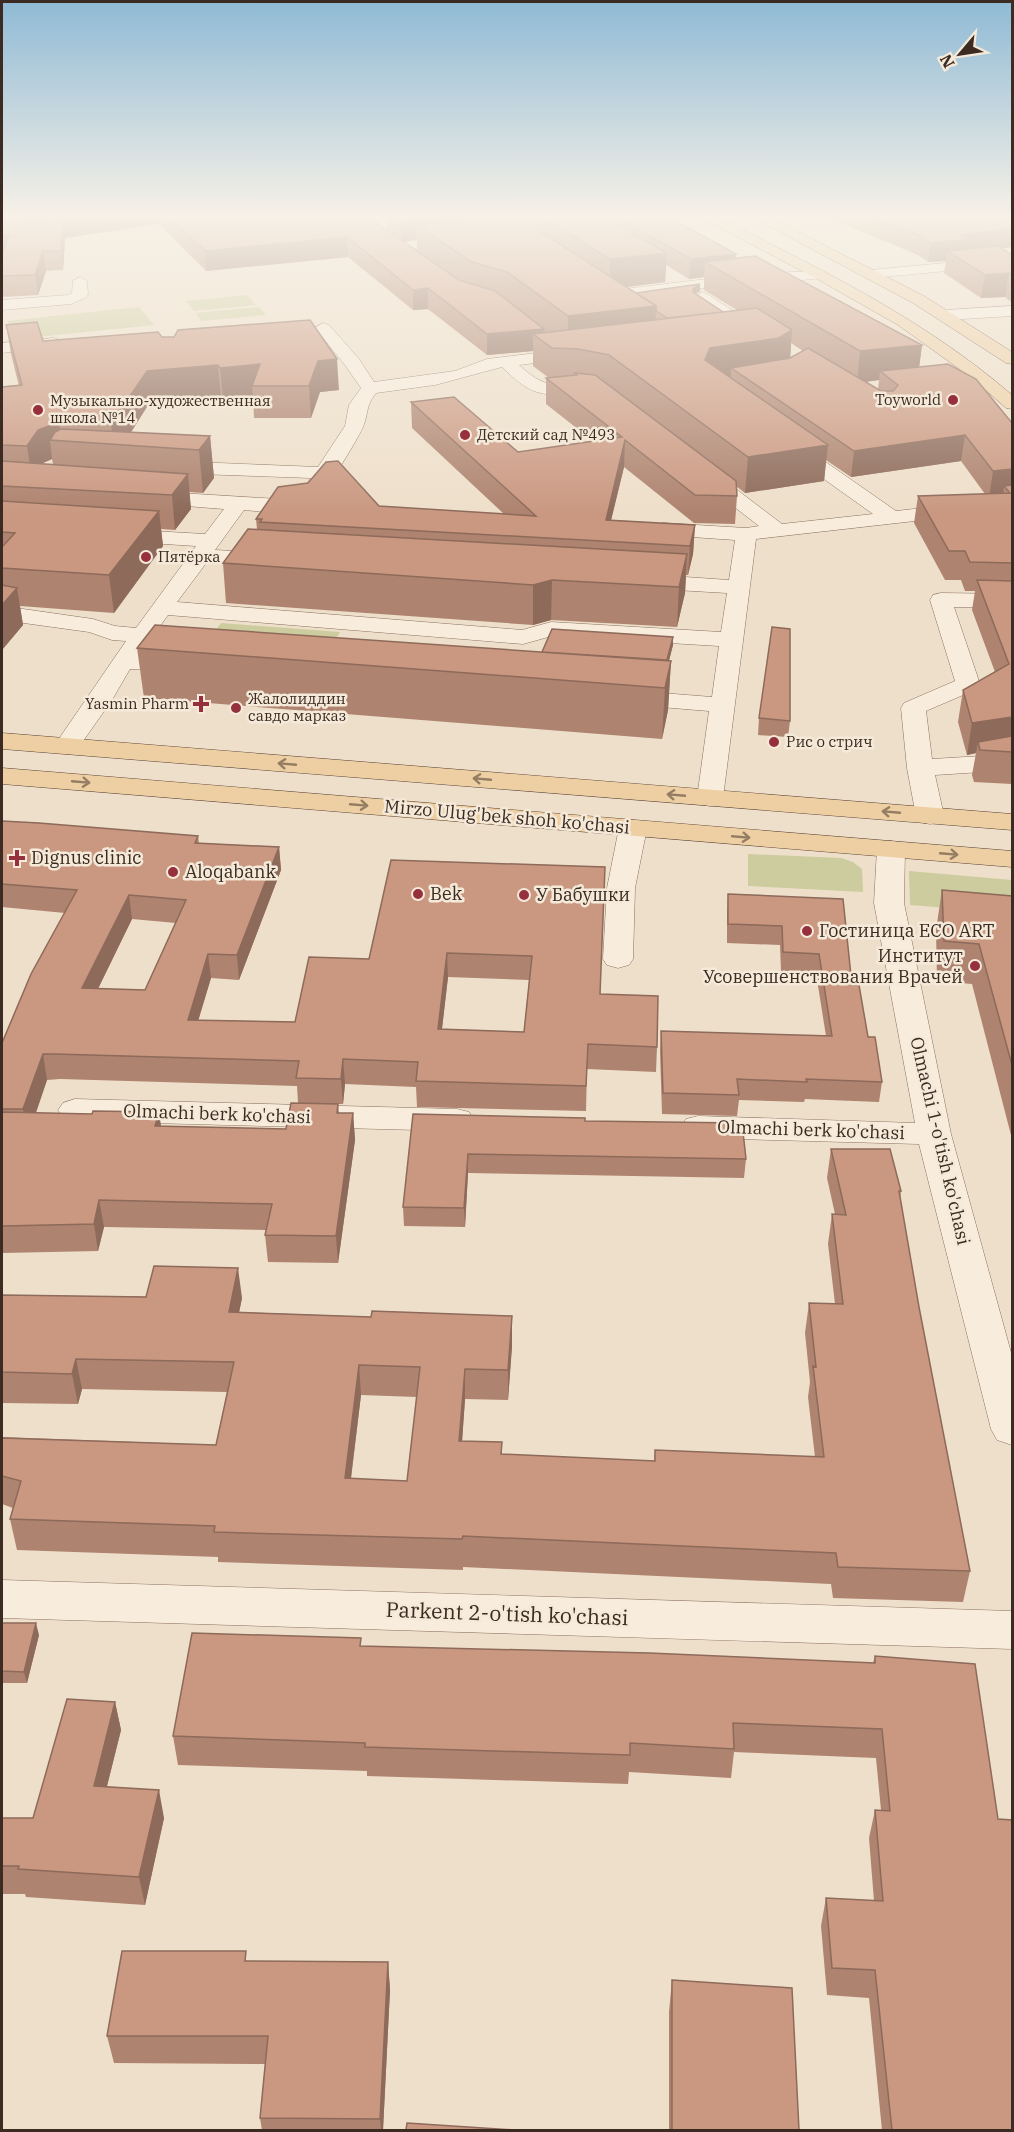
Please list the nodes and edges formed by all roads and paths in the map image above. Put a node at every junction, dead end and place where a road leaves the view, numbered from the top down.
1 (730, 314) edge
2 (891, 314) edge
3 (955, 314) edge
4 (947, 315) joint
5 (323, 328) dead end
6 (735, 335) edge
7 (546, 341) edge
8 (69, 342) edge
9 (2, 348) edge
10 (598, 351) edge
11 (564, 355) junction
12 (1012, 360) edge
13 (506, 362) junction
14 (984, 377) junction
15 (955, 379) edge
16 (370, 388) junction
17 (611, 402) edge
18 (1012, 404) edge
19 (779, 438) edge
20 (685, 459) edge
21 (147, 466) edge
22 (323, 473) junction
23 (133, 496) edge
24 (238, 504) junction
25 (1012, 504) edge
26 (891, 517) junction
27 (663, 529) edge
28 (777, 530) junction
29 (95, 534) edge
30 (746, 534) junction
31 (205, 548) junction
32 (293, 561) edge
33 (622, 580) edge
34 (739, 587) junction
35 (1012, 601) edge
36 (162, 608) junction
37 (2, 613) edge
38 (141, 635) junction
39 (732, 640) junction
40 (123, 660) junction
41 (206, 667) edge
42 (606, 696) edge
43 (724, 705) junction
44 (2, 741) edge
45 (67, 746) junction
46 (1012, 758) edge
47 (920, 768) junction
48 (2, 776) edge
49 (41, 779) junction
50 (710, 798) junction
51 (930, 816) junction
52 (1012, 822) edge
53 (633, 828) junction
54 (891, 849) junction
55 (1012, 859) edge
56 (618, 959) dead end
57 (75, 1110) dead end
58 (493, 1121) edge
59 (672, 1126) edge
60 (934, 1134) junction
61 (1012, 1430) edge
62 (2, 1599) edge
63 (1012, 1630) edge

1 - 6 street
2 - 14 main road
3 - 4 street
4 - 12 main road
5 - 16 street
7 - 11 street
8 - 9 street
10 - 11 street
11 - 13 street
13 - 16 street
13 - 17 street
14 - 15 street
14 - 18 main road
16 - 22 street
19 - 26 street
20 - 28 street
21 - 22 street
22 - 24 street
23 - 24 street
24 - 31 street
25 - 26 street
26 - 28 street
27 - 30 street
28 - 30 street
29 - 31 street
30 - 34 street
31 - 32 street
31 - 36 street
33 - 34 street
34 - 39 street
35 - 47 street
36 - 38 street
36 - 39 street
37 - 38 street
38 - 40 street
39 - 43 street
40 - 41 street
40 - 45 street
42 - 43 street
43 - 50 street
44 - 45 main road, Mirzo Ulug'bek shoh ko'chasi
45 - 49 main road
50 -> 45 main road, Mirzo Ulug'bek shoh ko'chasi
46 - 47 street
47 - 51 street
48 - 49 main road, Mirzo Ulug'bek shoh ko'chasi
49 -> 53 main road, Mirzo Ulug'bek shoh ko'chasi
51 -> 50 main road, Mirzo Ulug'bek shoh ko'chasi
51 - 52 main road, Mirzo Ulug'bek shoh ko'chasi
53 -> 54 main road, Mirzo Ulug'bek shoh ko'chasi
53 - 56 street
54 -> 55 main road, Mirzo Ulug'bek shoh ko'chasi
54 - 60 street, Olmachi 1-o'tish ko'chasi
57 - 58 street, Olmachi berk ko'chasi
59 - 60 street, Olmachi berk ko'chasi
60 - 61 street, Olmachi 1-o'tish ko'chasi
62 - 63 street, Parkent 2-o'tish ko'chasi

